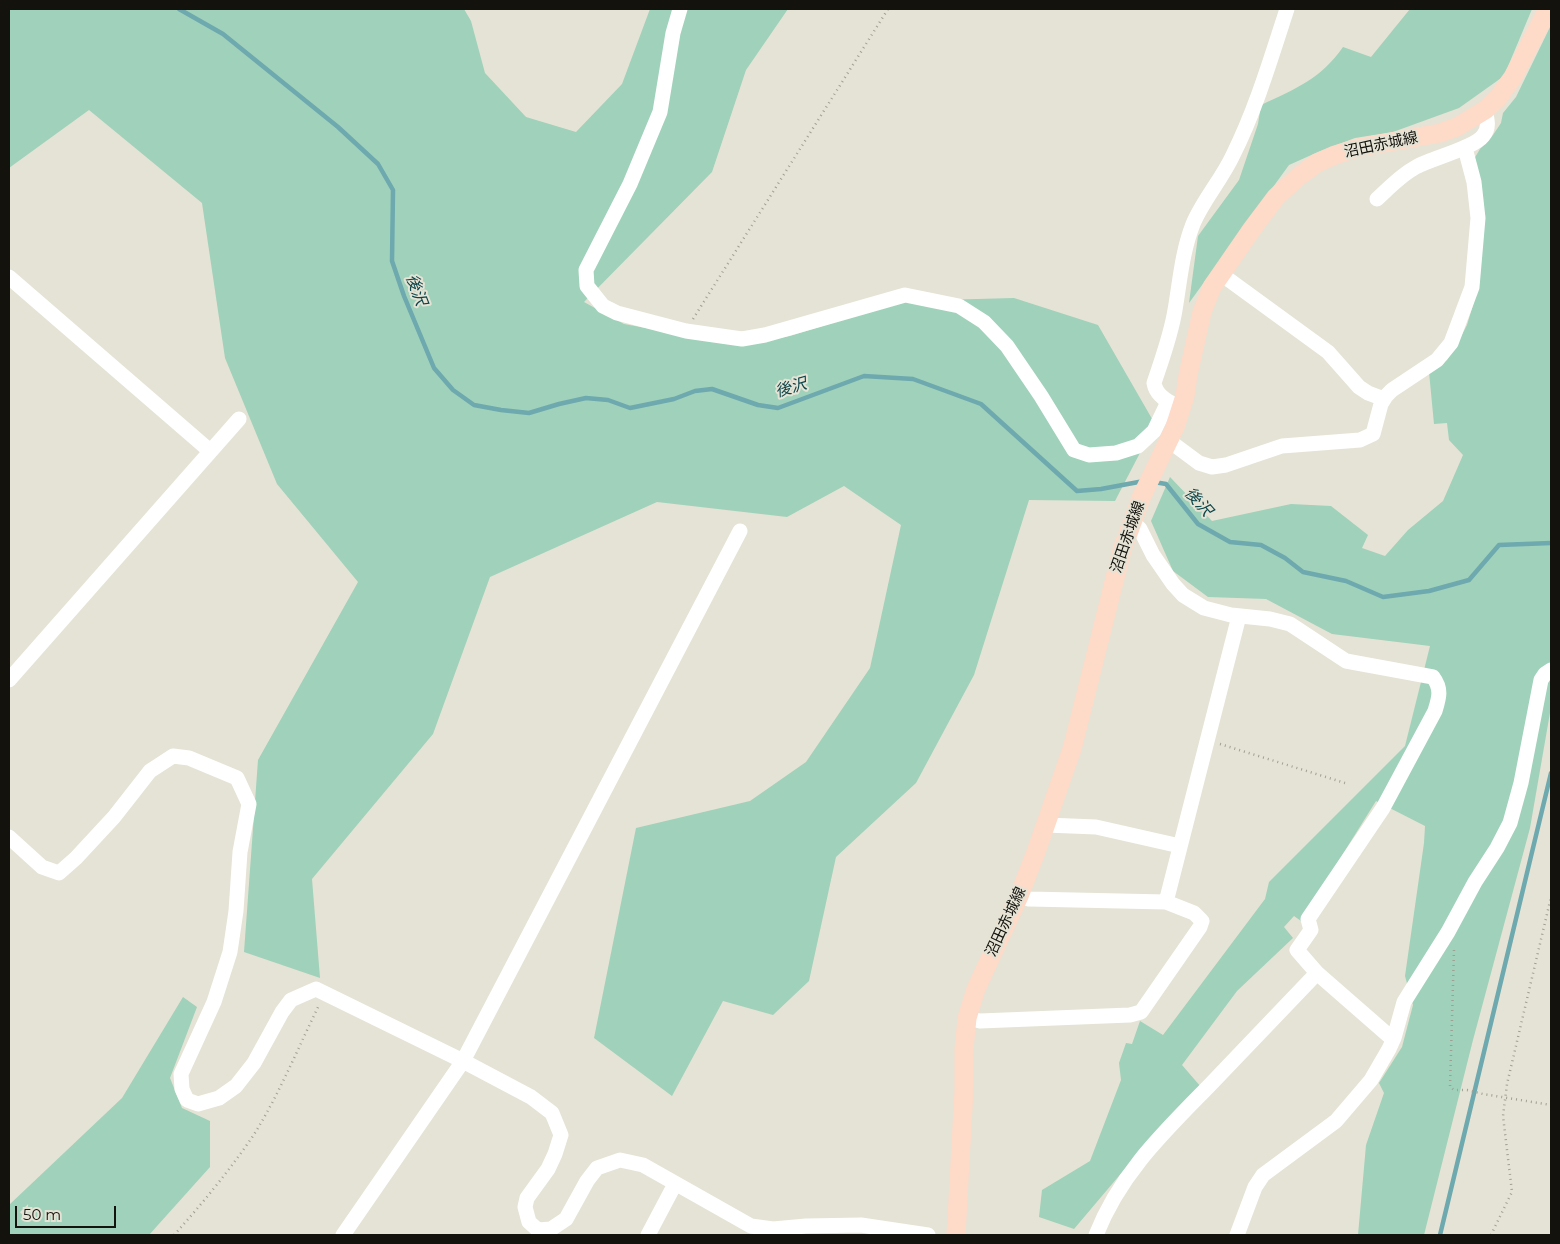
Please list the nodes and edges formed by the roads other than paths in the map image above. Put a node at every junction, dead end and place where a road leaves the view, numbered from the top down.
1 (680, 9) edge
2 (1287, 9) edge
3 (1548, 9) edge
4 (1485, 110) junction
5 (1465, 148) junction
6 (1377, 199) dead end
7 (1221, 274) junction
8 (9, 277) edge
9 (1384, 399) junction
10 (1175, 405) junction
11 (239, 419) dead end
12 (1164, 449) junction
13 (210, 451) junction
14 (1132, 521) junction
15 (740, 531) dead end
16 (1239, 616) junction
17 (1551, 670) edge
18 (9, 680) edge
19 (1046, 825) junction
20 (9, 837) edge
21 (1180, 846) junction
22 (1019, 896) junction
23 (1166, 902) junction
24 (1317, 973) junction
25 (967, 1018) junction
26 (1394, 1038) junction
27 (463, 1061) junction
28 (675, 1184) junction
29 (847, 1230) edge
30 (343, 1235) edge
31 (648, 1235) edge
32 (928, 1235) edge
33 (956, 1235) edge
34 (1096, 1235) edge
35 (1238, 1235) edge

1 - 10 street
2 - 10 street
3 - 4 main road, 沼田赤城線
4 - 5 street
4 - 7 main road, 沼田赤城線
5 - 6 street
5 - 9 street
7 - 9 street
7 - 10 main road, 沼田赤城線
8 - 13 street
9 - 12 street
10 - 12 main road, 沼田赤城線
11 - 13 street
12 - 14 main road, 沼田赤城線
13 - 18 street
14 - 16 street
14 - 19 main road, 沼田赤城線
15 - 27 street
16 - 21 street
16 - 24 street
17 - 26 street
19 - 21 street
19 - 22 main road, 沼田赤城線
20 - 27 street
21 - 23 street
22 - 23 street
22 - 25 main road, 沼田赤城線
23 - 25 street
24 - 26 street
24 - 34 street
25 - 33 main road, 沼田赤城線
26 - 35 street
27 - 28 street
27 - 30 street
28 - 29 street
28 - 31 street
29 - 32 street

